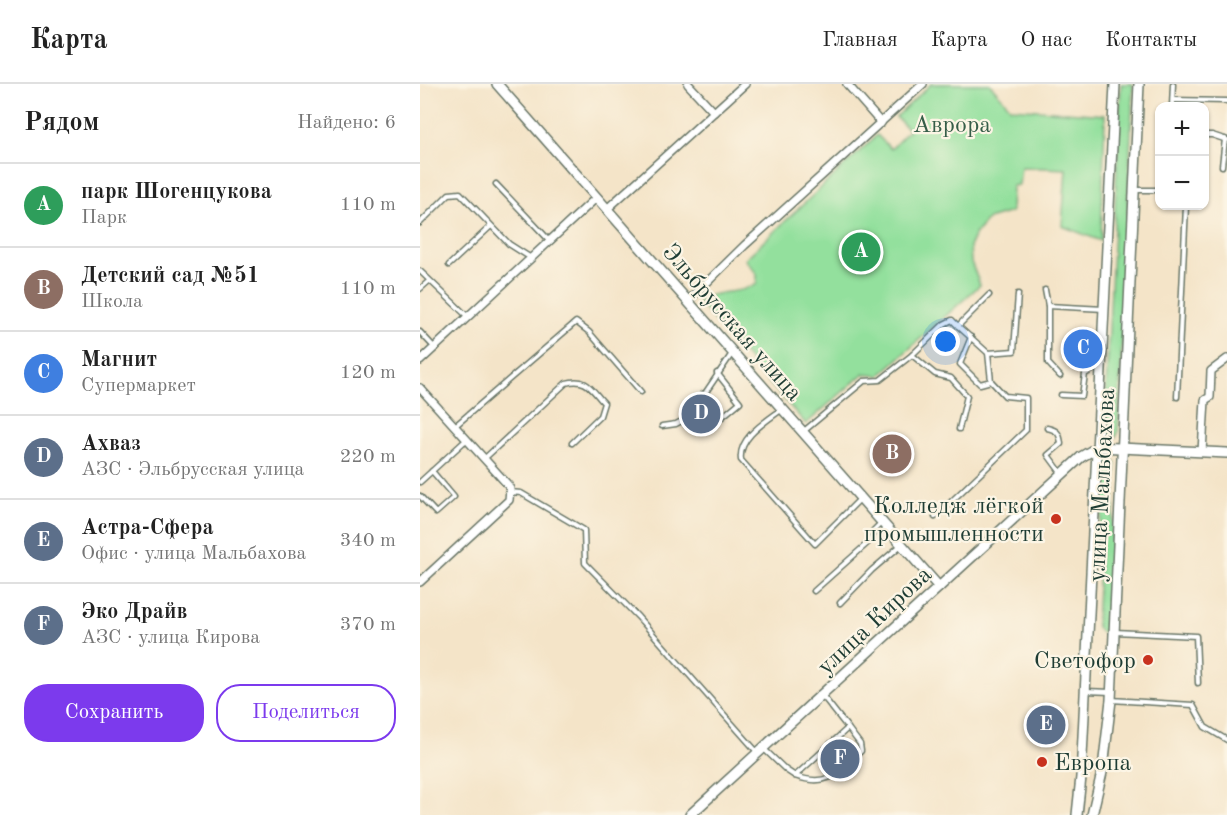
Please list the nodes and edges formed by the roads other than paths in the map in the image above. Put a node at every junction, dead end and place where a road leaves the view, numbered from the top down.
1 (497, 84) edge
2 (688, 84) edge
3 (745, 84) edge
4 (847, 84) edge
5 (923, 84) edge
6 (1115, 84) edge
7 (1139, 84) edge
8 (1173, 84) edge
9 (1173, 100) joint
10 (1227, 101) edge
11 (714, 112) junction
12 (881, 123) junction
13 (1209, 135) edge
14 (1226, 140) edge
15 (1222, 166) dead end
16 (496, 184) dead end
17 (1135, 190) junction
18 (1155, 190) edge
19 (597, 197) junction
20 (608, 209) junction
21 (1186, 210) edge
22 (420, 223) edge
23 (491, 226) junction
24 (549, 240) junction
25 (531, 259) junction
26 (449, 265) dead end
27 (420, 271) edge
28 (429, 281) junction
29 (420, 289) edge
30 (1045, 290) dead end
31 (1018, 294) dead end
32 (989, 295) dead end
33 (688, 300) junction
34 (1048, 306) junction
35 (1105, 309) junction
36 (468, 317) junction
37 (958, 326) junction
38 (420, 332) edge
39 (971, 337) junction
40 (434, 347) junction
41 (734, 352) junction
42 (988, 353) junction
43 (912, 355) junction
44 (1227, 359) edge
45 (420, 362) edge
46 (1102, 364) junction
47 (717, 373) junction
48 (1060, 376) dead end
49 (991, 381) junction
50 (420, 388) edge
51 (641, 392) dead end
52 (703, 394) junction
53 (1061, 395) dead end
54 (1177, 397) dead end
55 (783, 408) junction
56 (455, 426) junction
57 (662, 426) dead end
58 (1047, 428) dead end
59 (959, 429) dead end
60 (804, 431) junction
61 (467, 440) junction
62 (572, 443) dead end
63 (1098, 447) junction
64 (1122, 448) junction
65 (1202, 452) junction
66 (1227, 453) edge
67 (485, 459) junction
68 (432, 471) junction
69 (1063, 474) junction
70 (420, 482) edge
71 (510, 492) junction
72 (420, 496) edge
73 (861, 498) junction
74 (935, 518) dead end
75 (882, 522) junction
76 (902, 544) junction
77 (420, 582) edge
78 (939, 587) junction
79 (814, 591) dead end
80 (840, 603) dead end
81 (1114, 632) junction
82 (1198, 684) dead end
83 (1085, 691) junction
84 (822, 694) junction
85 (1111, 696) junction
86 (848, 728) junction
87 (1227, 740) edge
88 (761, 751) junction
89 (795, 776) junction
90 (690, 815) edge
91 (1077, 815) edge
92 (1093, 815) edge

1 - 19 main road, Эльбрусская улица
2 - 11 street
3 - 11 street
4 - 12 street
5 - 12 street
6 - 35 main road, улица Мальбахова
7 - 17 main road, улица Мальбахова
8 - 9 lane
9 - 10 lane
11 - 20 street
12 - 33 street
13 - 14 lane
14 - 15 lane
16 - 24 lane
17 - 18 lane
17 - 64 main road, улица Мальбахова
19 - 20 main road, Эльбрусская улица
19 - 24 street
20 - 33 main road, Эльбрусская улица
21 - 54 lane
22 - 23 lane
23 - 25 lane
23 - 26 lane
24 - 25 street
25 - 36 street
27 - 28 lane
28 - 29 lane
28 - 36 lane
30 - 34 lane
31 - 42 lane
32 - 37 lane
33 - 41 main road, Эльбрусская улица
34 - 35 lane
34 - 48 lane
35 - 46 main road, улица Мальбахова
36 - 40 street
37 - 39 lane
37 - 43 lane
38 - 40 lane
39 - 42 lane
39 - 49 lane
40 - 45 street
41 - 47 lane
41 - 55 main road, Эльбрусская улица
42 - 49 lane
43 - 59 lane
43 - 60 lane
44 - 65 street
46 - 53 lane
46 - 63 main road, улица Мальбахова
47 - 52 lane
47 - 52 lane
49 - 74 lane
50 - 56 street
51 - 56 lane
52 - 57 lane
55 - 60 main road, Эльбрусская улица
55 - 73 lane
56 - 61 street
58 - 69 lane
60 - 73 main road, Эльбрусская улица
61 - 67 street
61 - 68 lane
62 - 67 lane
63 - 64 main road
63 - 69 main road, улица Кирова
63 - 83 main road, улица Мальбахова
64 - 65 main road
64 - 81 main road, улица Мальбахова
65 - 66 main road
67 - 71 street
68 - 70 lane
68 - 72 lane
69 - 78 main road, улица Кирова
71 - 77 street
71 - 88 lane
73 - 75 main road, Эльбрусская улица
75 - 76 main road, Эльбрусская улица
75 - 79 lane
76 - 78 main road, Эльбрусская улица
76 - 80 lane
78 - 84 main road, улица Кирова
81 - 82 lane
81 - 85 main road, улица Мальбахова
83 - 85 lane
83 - 91 main road, улица Мальбахова
84 - 86 lane
84 - 88 main road, улица Кирова
85 - 87 lane
85 - 92 main road, улица Мальбахова
86 - 89 lane
86 - 89 lane
88 - 89 lane
88 - 90 main road, улица Кирова

